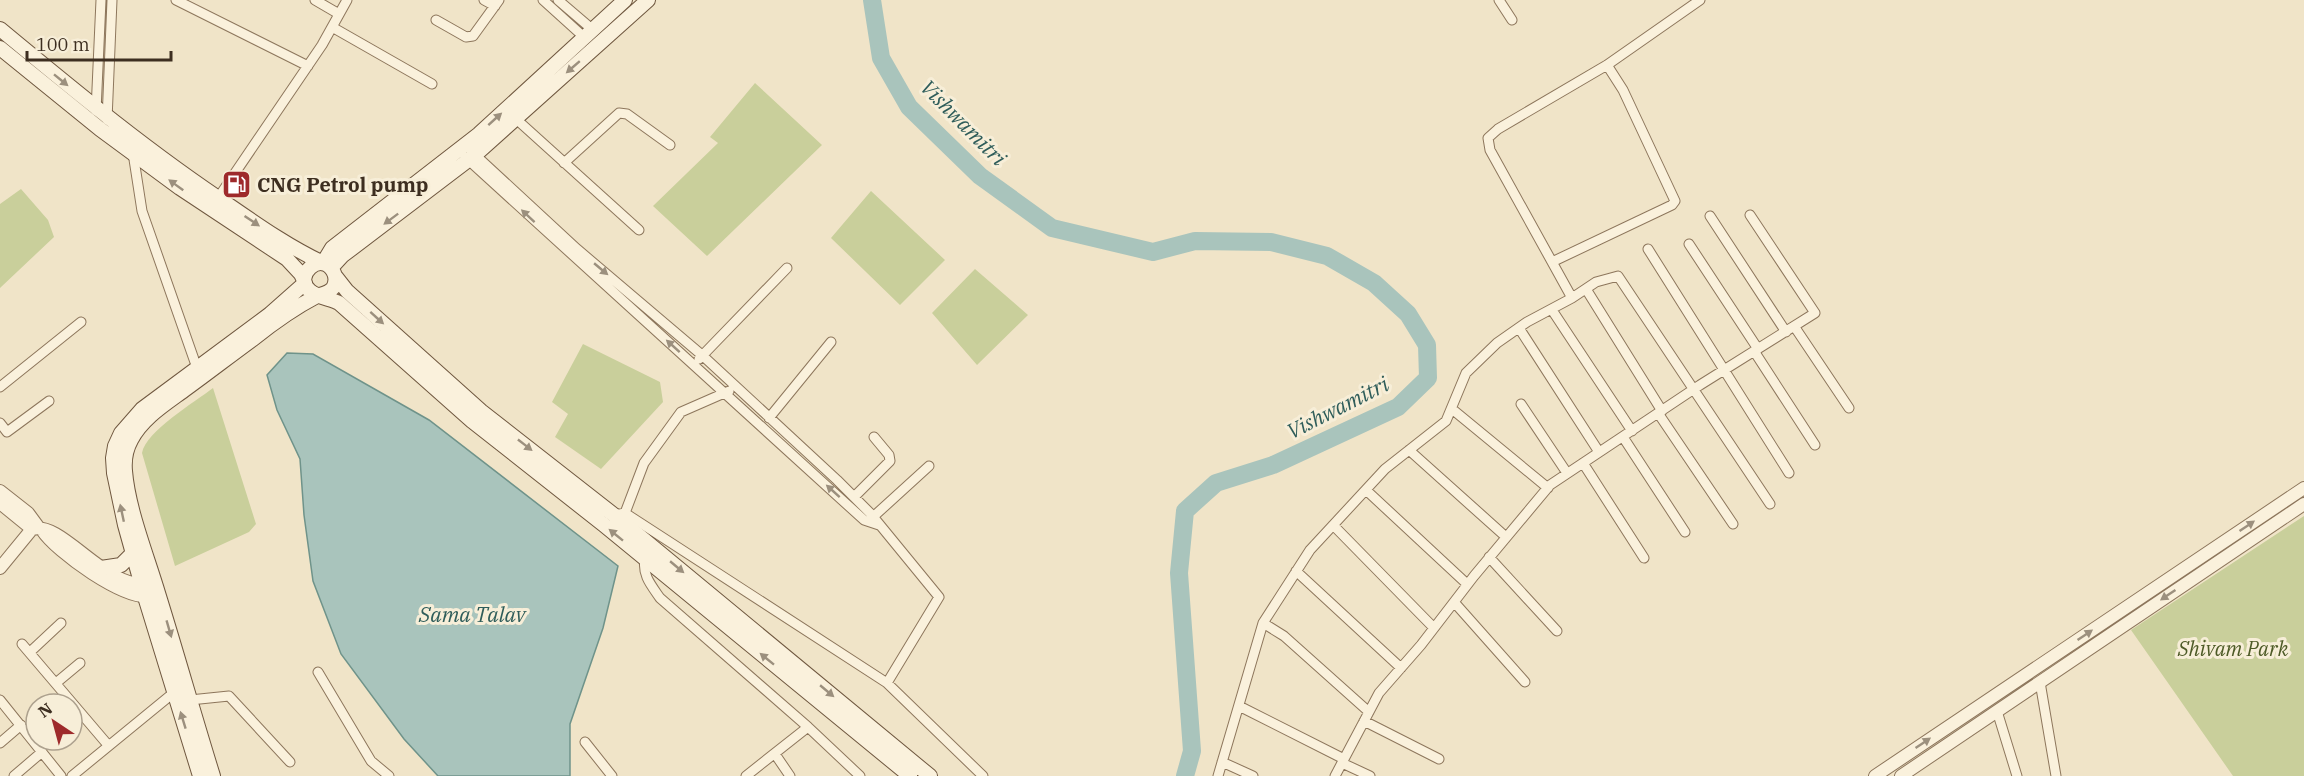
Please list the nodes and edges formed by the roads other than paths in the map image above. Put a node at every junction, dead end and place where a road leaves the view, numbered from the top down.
1 (101, 0) edge
2 (112, 0) edge
3 (176, 0) edge
4 (315, 0) edge
5 (347, 0) edge
6 (484, 0) edge
7 (543, 0) edge
8 (558, 0) edge
9 (648, 0) edge
10 (1499, 0) edge
11 (1700, 0) edge
12 (623, 1) edge
13 (497, 3) edge
14 (339, 14) junction
15 (436, 20) dead end
16 (1512, 20) dead end
17 (332, 27) junction
18 (0, 29) edge
19 (588, 39) junction
20 (0, 48) edge
21 (1607, 65) junction
22 (308, 66) junction
23 (432, 84) dead end
24 (515, 118) junction
25 (99, 119) junction
26 (670, 145) dead end
27 (133, 153) junction
28 (466, 153) junction
29 (564, 163) junction
30 (219, 198) junction
31 (1750, 215) dead end
32 (1710, 216) dead end
33 (639, 230) dead end
34 (1689, 244) dead end
35 (1648, 249) dead end
36 (1552, 262) junction
37 (787, 268) dead end
38 (330, 269) junction
39 (305, 283) junction
40 (1586, 289) junction
41 (620, 292) junction
42 (320, 295) junction
43 (1572, 298) junction
44 (1552, 309) junction
45 (81, 322) dead end
46 (1519, 328) junction
47 (1790, 329) junction
48 (831, 342) dead end
49 (1756, 350) junction
50 (703, 356) junction
51 (693, 365) junction
52 (422, 367) junction
53 (197, 368) junction
54 (1724, 370) junction
55 (0, 387) edge
56 (736, 387) junction
57 (1694, 389) junction
58 (725, 393) junction
59 (49, 400) dead end
60 (463, 404) junction
61 (1521, 404) dead end
62 (1849, 408) dead end
63 (1452, 409) junction
64 (1660, 412) junction
65 (769, 418) junction
66 (0, 423) edge
67 (1632, 431) junction
68 (874, 437) dead end
69 (1623, 437) junction
70 (1815, 445) dead end
71 (1409, 450) junction
72 (1599, 453) junction
73 (1583, 463) junction
74 (929, 466) dead end
75 (1567, 473) junction
76 (1789, 473) dead end
77 (1548, 488) junction
78 (2304, 488) edge
79 (0, 490) edge
80 (1366, 490) junction
81 (854, 497) junction
82 (0, 502) edge
83 (1770, 504) dead end
84 (2304, 504) edge
85 (619, 514) junction
86 (876, 521) junction
87 (1733, 524) dead end
88 (1333, 525) junction
89 (38, 529) junction
90 (1685, 532) dead end
91 (1506, 537) junction
92 (133, 554) junction
93 (1489, 557) junction
94 (1644, 558) dead end
95 (645, 559) junction
96 (2193, 563) junction
97 (0, 568) edge
98 (101, 568) junction
99 (1296, 571) junction
100 (2200, 574) junction
101 (1467, 584) junction
102 (150, 590) junction
103 (1454, 602) junction
104 (61, 623) dead end
105 (1263, 623) junction
106 (1434, 628) junction
107 (1557, 631) dead end
108 (22, 644) dead end
109 (30, 652) junction
110 (80, 663) dead end
111 (1401, 668) junction
112 (318, 672) dead end
113 (1525, 682) dead end
114 (2040, 682) junction
115 (56, 683) junction
116 (887, 683) junction
117 (179, 688) junction
118 (189, 699) junction
119 (0, 700) edge
120 (1239, 706) junction
121 (1997, 711) junction
122 (1366, 716) junction
123 (21, 725) junction
124 (808, 727) junction
125 (24, 729) edge
126 (585, 742) dead end
127 (0, 744) edge
128 (108, 745) junction
129 (42, 752) joint
130 (775, 754) junction
131 (1438, 759) dead end
132 (1343, 761) junction
133 (290, 762) dead end
134 (1222, 762) junction
135 (80, 774) edge
136 (14, 776) edge
137 (61, 776) edge
138 (200, 776) edge
139 (213, 776) edge
140 (389, 776) edge
141 (612, 776) edge
142 (746, 776) edge
143 (790, 776) edge
144 (860, 776) edge
145 (910, 776) edge
146 (930, 776) edge
147 (983, 776) edge
148 (1218, 776) edge
149 (1253, 776) edge
150 (1335, 776) edge
151 (1370, 776) edge
152 (1875, 776) edge
153 (1901, 776) edge
154 (2017, 776) edge
155 (2056, 776) edge

1 - 25 street
2 - 25 street
3 - 22 street
4 - 14 street
5 - 14 street
6 - 13 street
7 - 19 street
8 - 19 street
9 - 19 main road
10 - 16 street
11 - 21 street
12 - 19 main road
13 - 15 street
14 - 17 street
17 - 22 street
17 - 23 street
18 -> 25 main road
19 -> 24 main road
28 -> 19 main road
20 - 25 main road
21 - 36 street
21 - 36 street
22 - 30 street
24 - 28 main road
24 - 29 street
25 - 27 main road
25 - 30 main road
26 - 29 street
39 -> 27 main road
27 - 53 street
28 - 38 main road
28 - 41 street
29 - 33 street
30 -> 38 main road
31 - 47 street
32 - 47 street
34 - 49 street
35 - 54 street
36 - 43 street
37 - 50 street
38 - 39 main road
38 - 42 main road
38 -> 52 main road
39 - 42 main road
39 - 53 main road
40 - 43 street
40 - 57 street
40 - 64 street
41 - 50 street
51 -> 41 street
42 - 52 main road
42 - 102 main road
43 - 44 street
44 - 46 street
44 - 67 street
45 - 55 street
46 - 63 street
46 - 72 street
47 - 49 street
47 - 62 street
48 - 65 street
49 - 54 street
49 - 70 street
50 - 51 street
50 - 56 street
51 - 58 street
52 - 60 main road
92 -> 53 main road
54 - 57 street
54 - 76 street
56 - 58 street
56 - 65 street
57 - 64 street
57 - 83 street
58 - 85 street
86 -> 58 street
59 - 66 street
60 -> 85 main road
95 -> 60 main road
61 - 75 street
63 - 71 street
63 - 77 street
64 - 67 street
64 - 87 street
65 - 81 street
67 - 69 street
68 - 81 street
69 - 72 street
69 - 90 street
71 - 80 street
71 - 91 street
72 - 73 street
73 - 75 street
73 - 94 street
74 - 86 street
75 - 77 street
77 - 91 street
96 -> 78 street
79 - 89 street
80 - 88 street
80 - 101 street
81 - 86 street
82 - 89 street
84 - 100 street
85 - 116 street
85 -> 146 main road
86 - 116 street
88 - 99 street
88 - 106 street
89 - 97 street
89 - 98 street
89 - 102 street
91 - 93 street
92 - 98 main road
92 - 102 main road
93 - 101 street
93 - 107 street
95 - 124 street
145 -> 95 main road
96 - 100 street
152 -> 96 street
98 - 102 street
99 - 105 street
99 - 111 street
100 -> 114 street
101 - 103 street
102 - 117 main road
103 - 106 street
103 - 113 street
104 - 109 street
105 - 120 street
105 - 122 street
106 - 111 street
108 - 109 street
109 - 115 street
110 - 115 street
111 - 122 street
112 - 140 street
114 - 121 street
114 - 155 street
115 - 128 street
116 - 147 street
117 - 118 main road
117 - 128 street
138 -> 117 main road
118 - 133 street
118 - 139 main road
119 - 123 street
120 - 132 street
120 - 134 street
121 - 153 street
121 - 154 street
122 - 131 street
122 - 132 street
123 - 125 street
123 - 127 street
124 - 130 street
124 - 144 street
126 - 141 street
128 - 135 street
129 - 136 street
129 - 137 street
130 - 142 street
130 - 143 street
132 - 150 street
132 - 151 street
134 - 148 street
134 - 149 street

